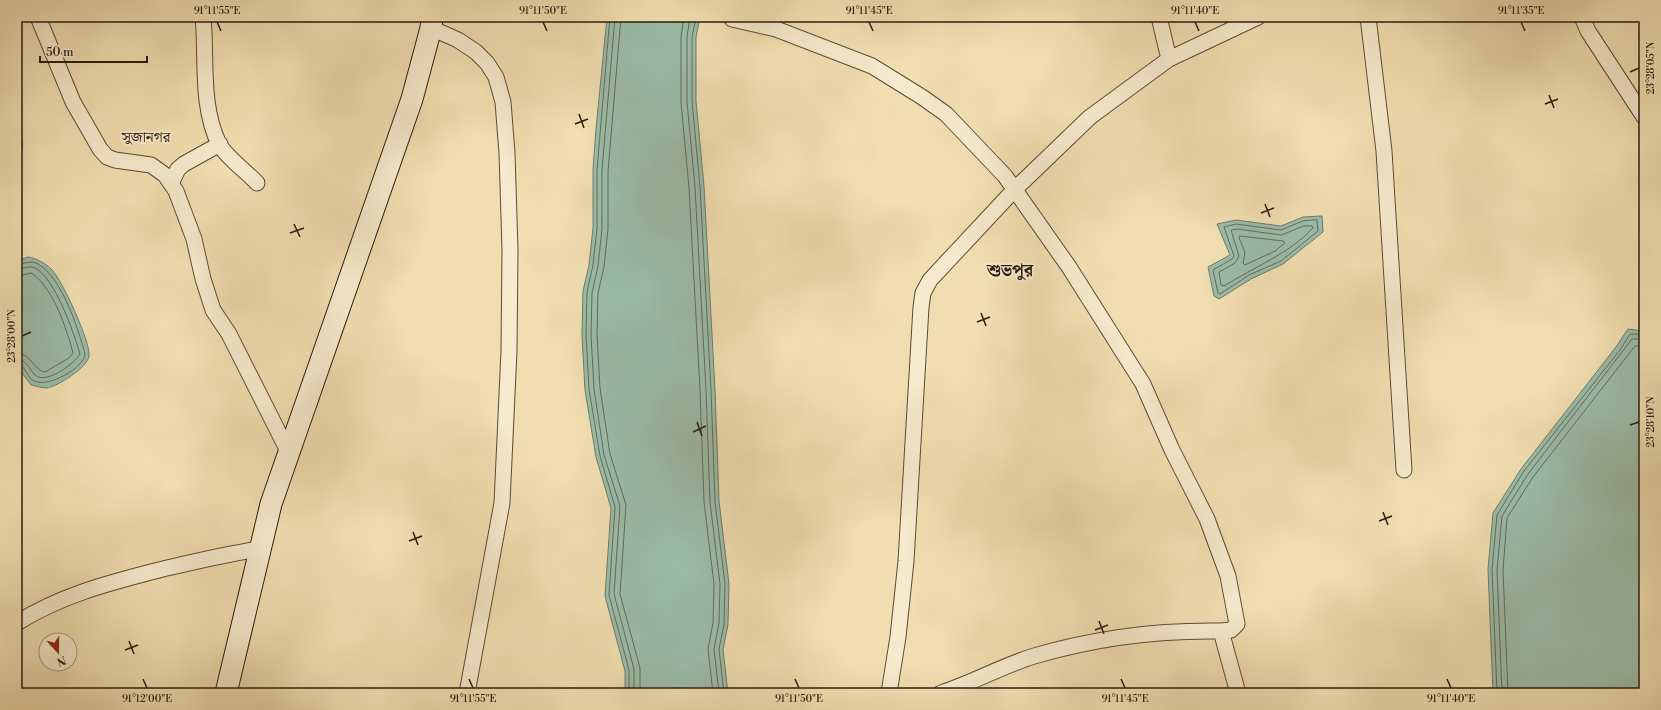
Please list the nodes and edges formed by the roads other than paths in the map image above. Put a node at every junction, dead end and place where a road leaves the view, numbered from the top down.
1 (38, 17) edge
2 (203, 17) edge
3 (1159, 17) edge
4 (1258, 17) edge
5 (1368, 17) edge
6 (1582, 17) edge
7 (732, 19) dead end
8 (431, 23) edge
9 (1169, 59) junction
10 (1644, 117) edge
11 (220, 144) junction
12 (258, 183) dead end
13 (171, 184) junction
14 (1014, 190) junction
15 (289, 453) junction
16 (1404, 470) dead end
17 (260, 549) junction
18 (17, 623) edge
19 (1221, 631) junction
20 (226, 693) edge
21 (468, 693) edge
22 (889, 693) edge
23 (941, 693) edge
24 (1238, 693) edge

1 - 13 street
2 - 11 street
3 - 9 street
4 - 9 street
5 - 16 street
6 - 10 street
7 - 14 street
8 - 15 street
8 - 21 street
9 - 14 street
11 - 12 street
11 - 13 street
13 - 15 street
14 - 19 street
14 - 22 street
15 - 17 street
17 - 18 street
17 - 20 street
19 - 23 street
19 - 24 street

